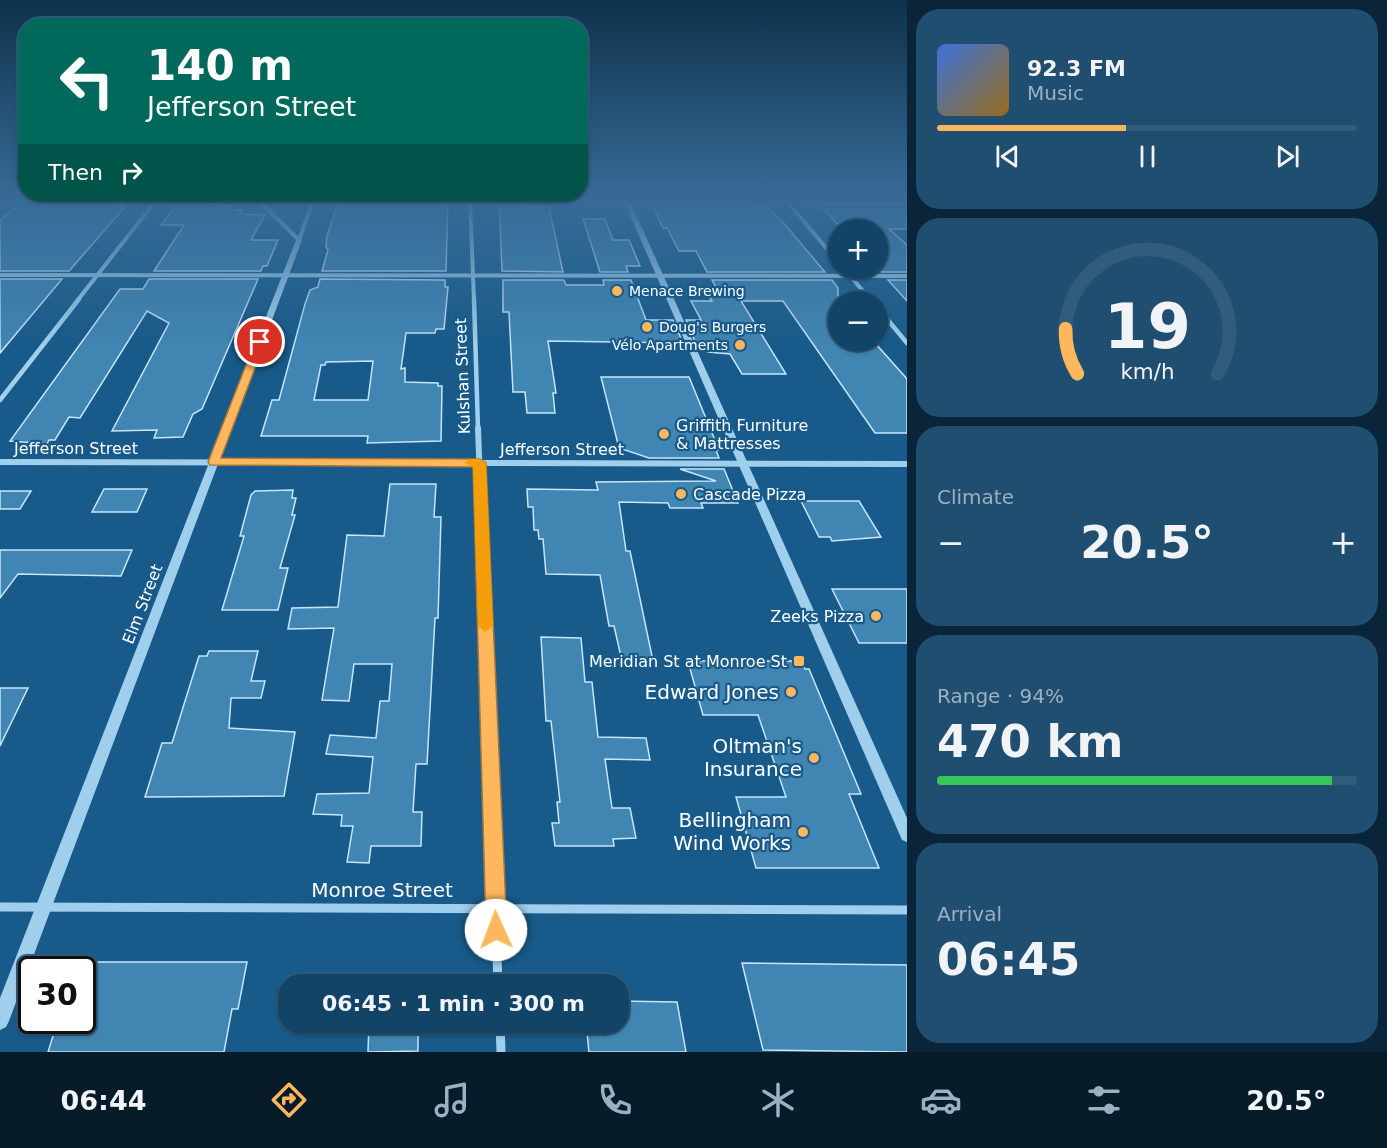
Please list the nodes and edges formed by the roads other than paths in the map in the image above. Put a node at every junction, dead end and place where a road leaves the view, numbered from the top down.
1 (119, 248) edge
2 (296, 248) edge
3 (472, 248) edge
4 (648, 248) edge
5 (0, 275) edge
6 (98, 275) junction
7 (285, 275) junction
8 (473, 275) junction
9 (660, 276) junction
10 (828, 276) edge
11 (888, 276) edge
12 (907, 276) edge
13 (853, 279) edge
14 (863, 291) edge
15 (888, 320) edge
16 (907, 343) edge
17 (0, 400) edge
18 (0, 462) edge
19 (214, 462) junction
20 (480, 463) junction
21 (743, 463) junction
22 (907, 464) edge
23 (907, 835) edge
24 (0, 907) edge
25 (44, 907) junction
26 (495, 908) junction
27 (907, 910) edge
28 (498, 974) edge
29 (0, 1021) edge
30 (500, 1034) edge
31 (501, 1052) edge

1 - 6 street
2 - 7 street, Elm Street
3 - 8 street, Kulshan Street
4 - 9 street
5 - 6 street
6 - 7 street
6 - 17 street
7 - 8 street
7 - 19 street, Elm Street
8 - 9 street
8 - 20 street, Kulshan Street
9 - 10 street
9 - 21 street
11 - 12 street
13 - 14 street
15 - 16 street
18 - 19 street, Jefferson Street
19 - 20 street, Jefferson Street
19 - 25 street, Elm Street
20 - 21 street, Jefferson Street
20 - 26 street, Kulshan Street
21 - 22 street, Jefferson Street
21 - 23 street
24 - 25 street, Monroe Street
25 - 26 street, Monroe Street
25 - 29 street, Elm Street
26 - 27 street, Monroe Street
26 - 28 street, Kulshan Street
30 - 31 street

